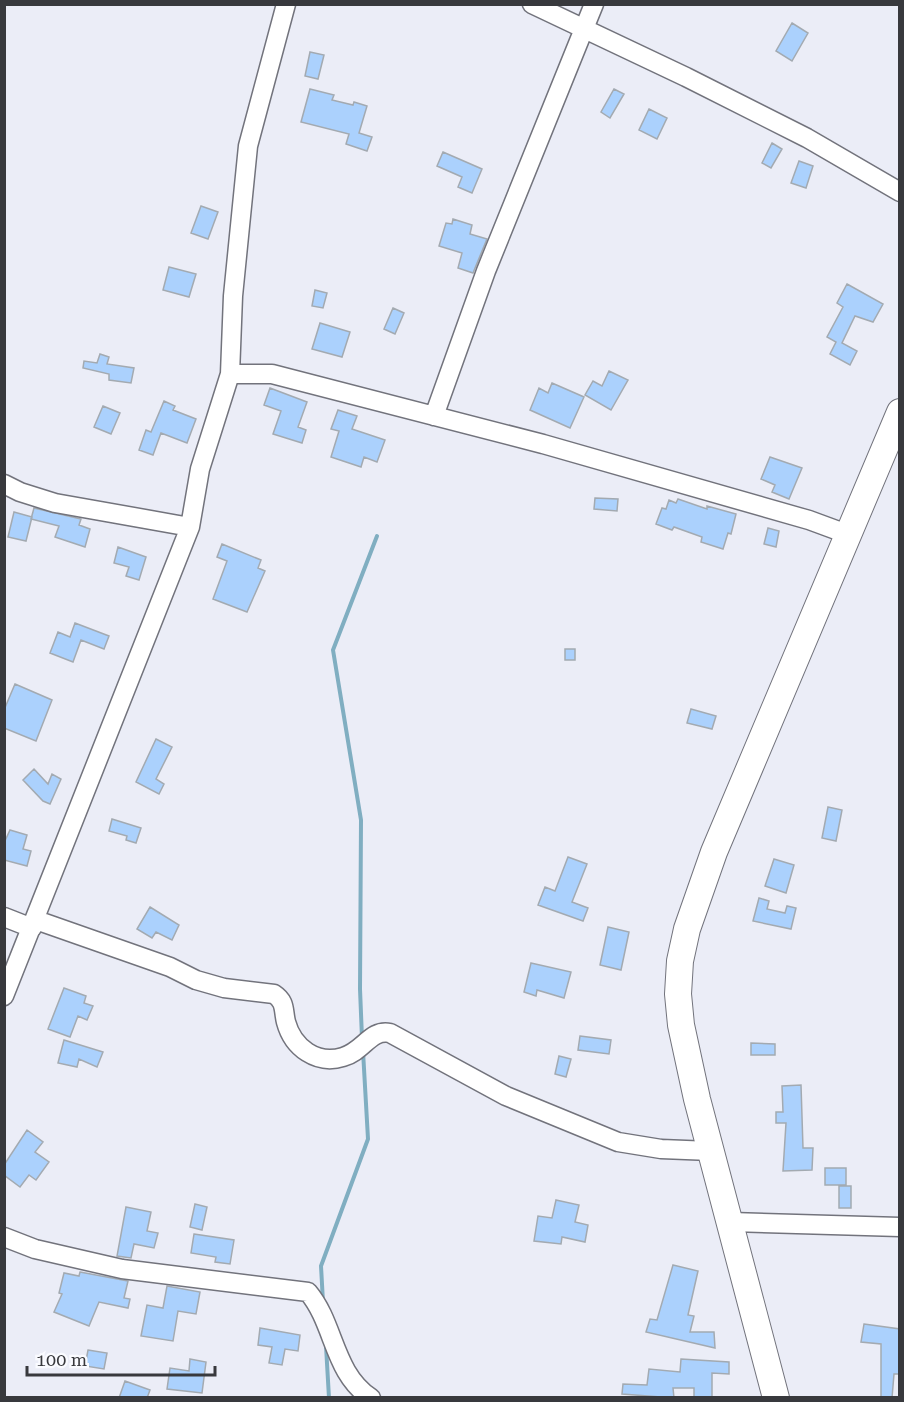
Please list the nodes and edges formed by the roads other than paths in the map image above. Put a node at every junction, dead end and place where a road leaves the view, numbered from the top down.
1 (286, 4) edge
2 (532, 4) edge
3 (594, 4) edge
4 (584, 30) junction
5 (900, 192) edge
6 (230, 374) junction
7 (900, 412) edge
8 (434, 416) junction
9 (4, 484) edge
10 (190, 527) junction
11 (847, 534) junction
12 (4, 916) edge
13 (34, 924) junction
14 (4, 996) edge
15 (711, 1151) junction
16 (731, 1222) junction
17 (900, 1227) edge
18 (4, 1237) edge
19 (371, 1398) edge
20 (776, 1398) edge

1 - 6 street
2 - 4 street
3 - 4 street
4 - 5 street
4 - 8 street
6 - 8 street
6 - 10 street
7 - 11 highway
8 - 11 street
9 - 10 street
10 - 13 street
11 - 15 highway
12 - 13 street
13 - 14 street
13 - 15 street
15 - 16 highway
16 - 17 street
16 - 20 highway
18 - 19 street

